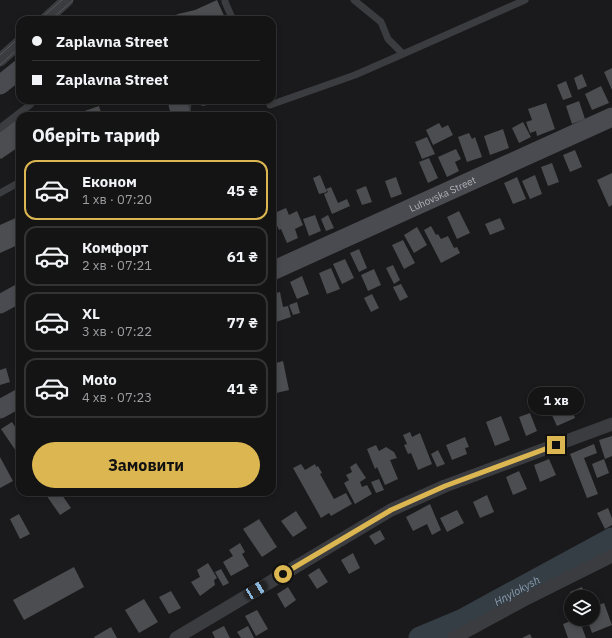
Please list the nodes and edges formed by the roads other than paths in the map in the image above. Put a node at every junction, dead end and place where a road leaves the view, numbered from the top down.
1 (67, 0) edge
2 (225, 0) edge
3 (354, 0) edge
4 (525, 0) edge
5 (49, 16) edge
6 (231, 16) edge
7 (16, 46) edge
8 (403, 54) junction
9 (0, 60) edge
10 (16, 72) edge
11 (0, 86) edge
12 (276, 103) edge
13 (31, 104) edge
14 (21, 112) edge
15 (16, 116) edge
16 (612, 117) edge
17 (0, 128) edge
18 (16, 184) edge
19 (0, 193) edge
20 (276, 269) edge
21 (16, 295) edge
22 (0, 304) edge
23 (16, 400) edge
24 (0, 410) edge
25 (612, 424) edge
26 (612, 556) edge
27 (176, 638) edge
28 (454, 638) edge

1 - 5 street
2 - 6 lane
3 - 8 lane
4 - 8 lane
7 - 9 street
8 - 12 lane
10 - 11 street
13 - 14 lane
15 - 17 lane
16 - 20 street, Luhovska Street
18 - 19 lane
21 - 22 street
23 - 24 street
25 - 27 street
26 - 28 street

